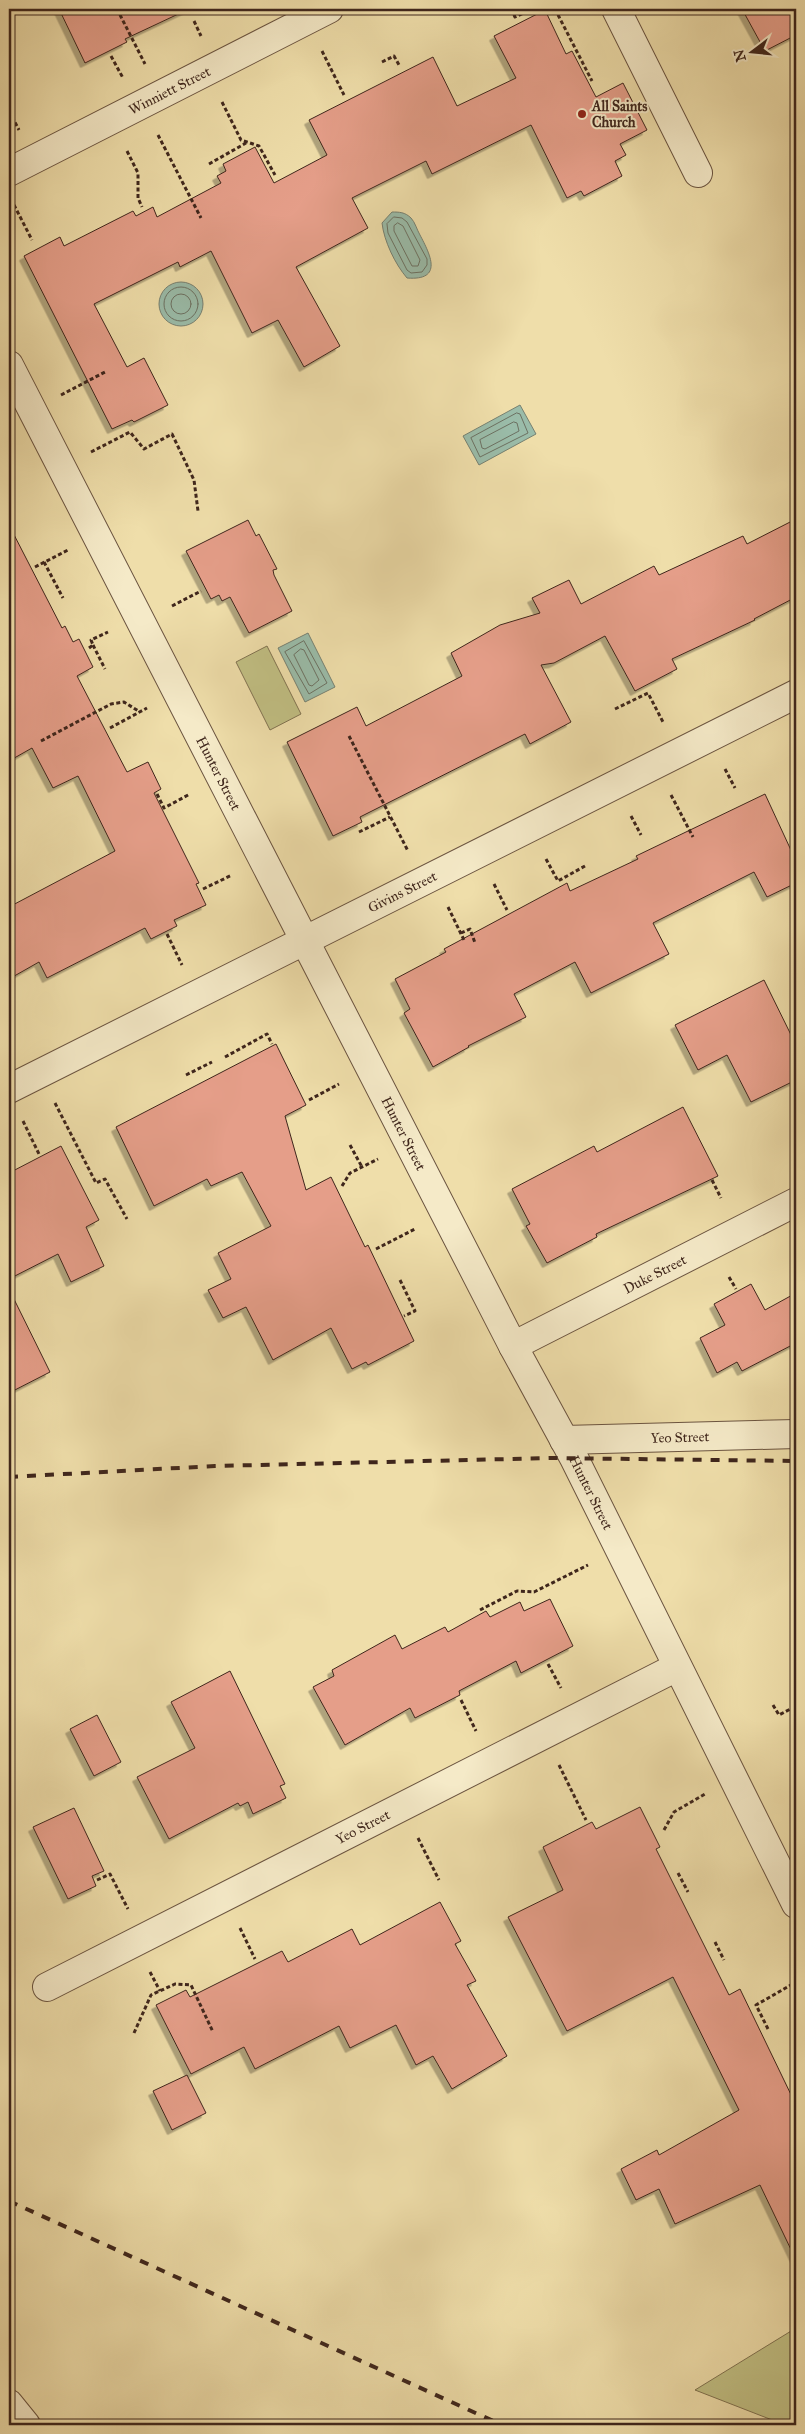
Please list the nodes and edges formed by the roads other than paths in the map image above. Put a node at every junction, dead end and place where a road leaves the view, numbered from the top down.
1 (329, 9) edge
2 (616, 9) edge
3 (9, 172) edge
4 (698, 173) dead end
5 (9, 365) edge
6 (796, 694) edge
7 (304, 941) junction
8 (9, 1089) edge
9 (796, 1202) edge
10 (513, 1346) junction
11 (796, 1434) edge
12 (564, 1440) junction
13 (677, 1667) junction
14 (796, 1904) edge
15 (47, 1987) dead end
16 (9, 2404) edge
17 (26, 2425) edge

1 - 3 street, Winniett Street
2 - 4 street
5 - 7 street, Hunter Street
6 - 7 street, Givins Street
7 - 8 street, Givins Street
7 - 10 street, Hunter Street
9 - 10 street, Duke Street
10 - 12 street, Hunter Street
11 - 12 street, Yeo Street
12 - 13 street, Hunter Street
13 - 14 street, Hunter Street
13 - 15 street, Yeo Street
16 - 17 street

